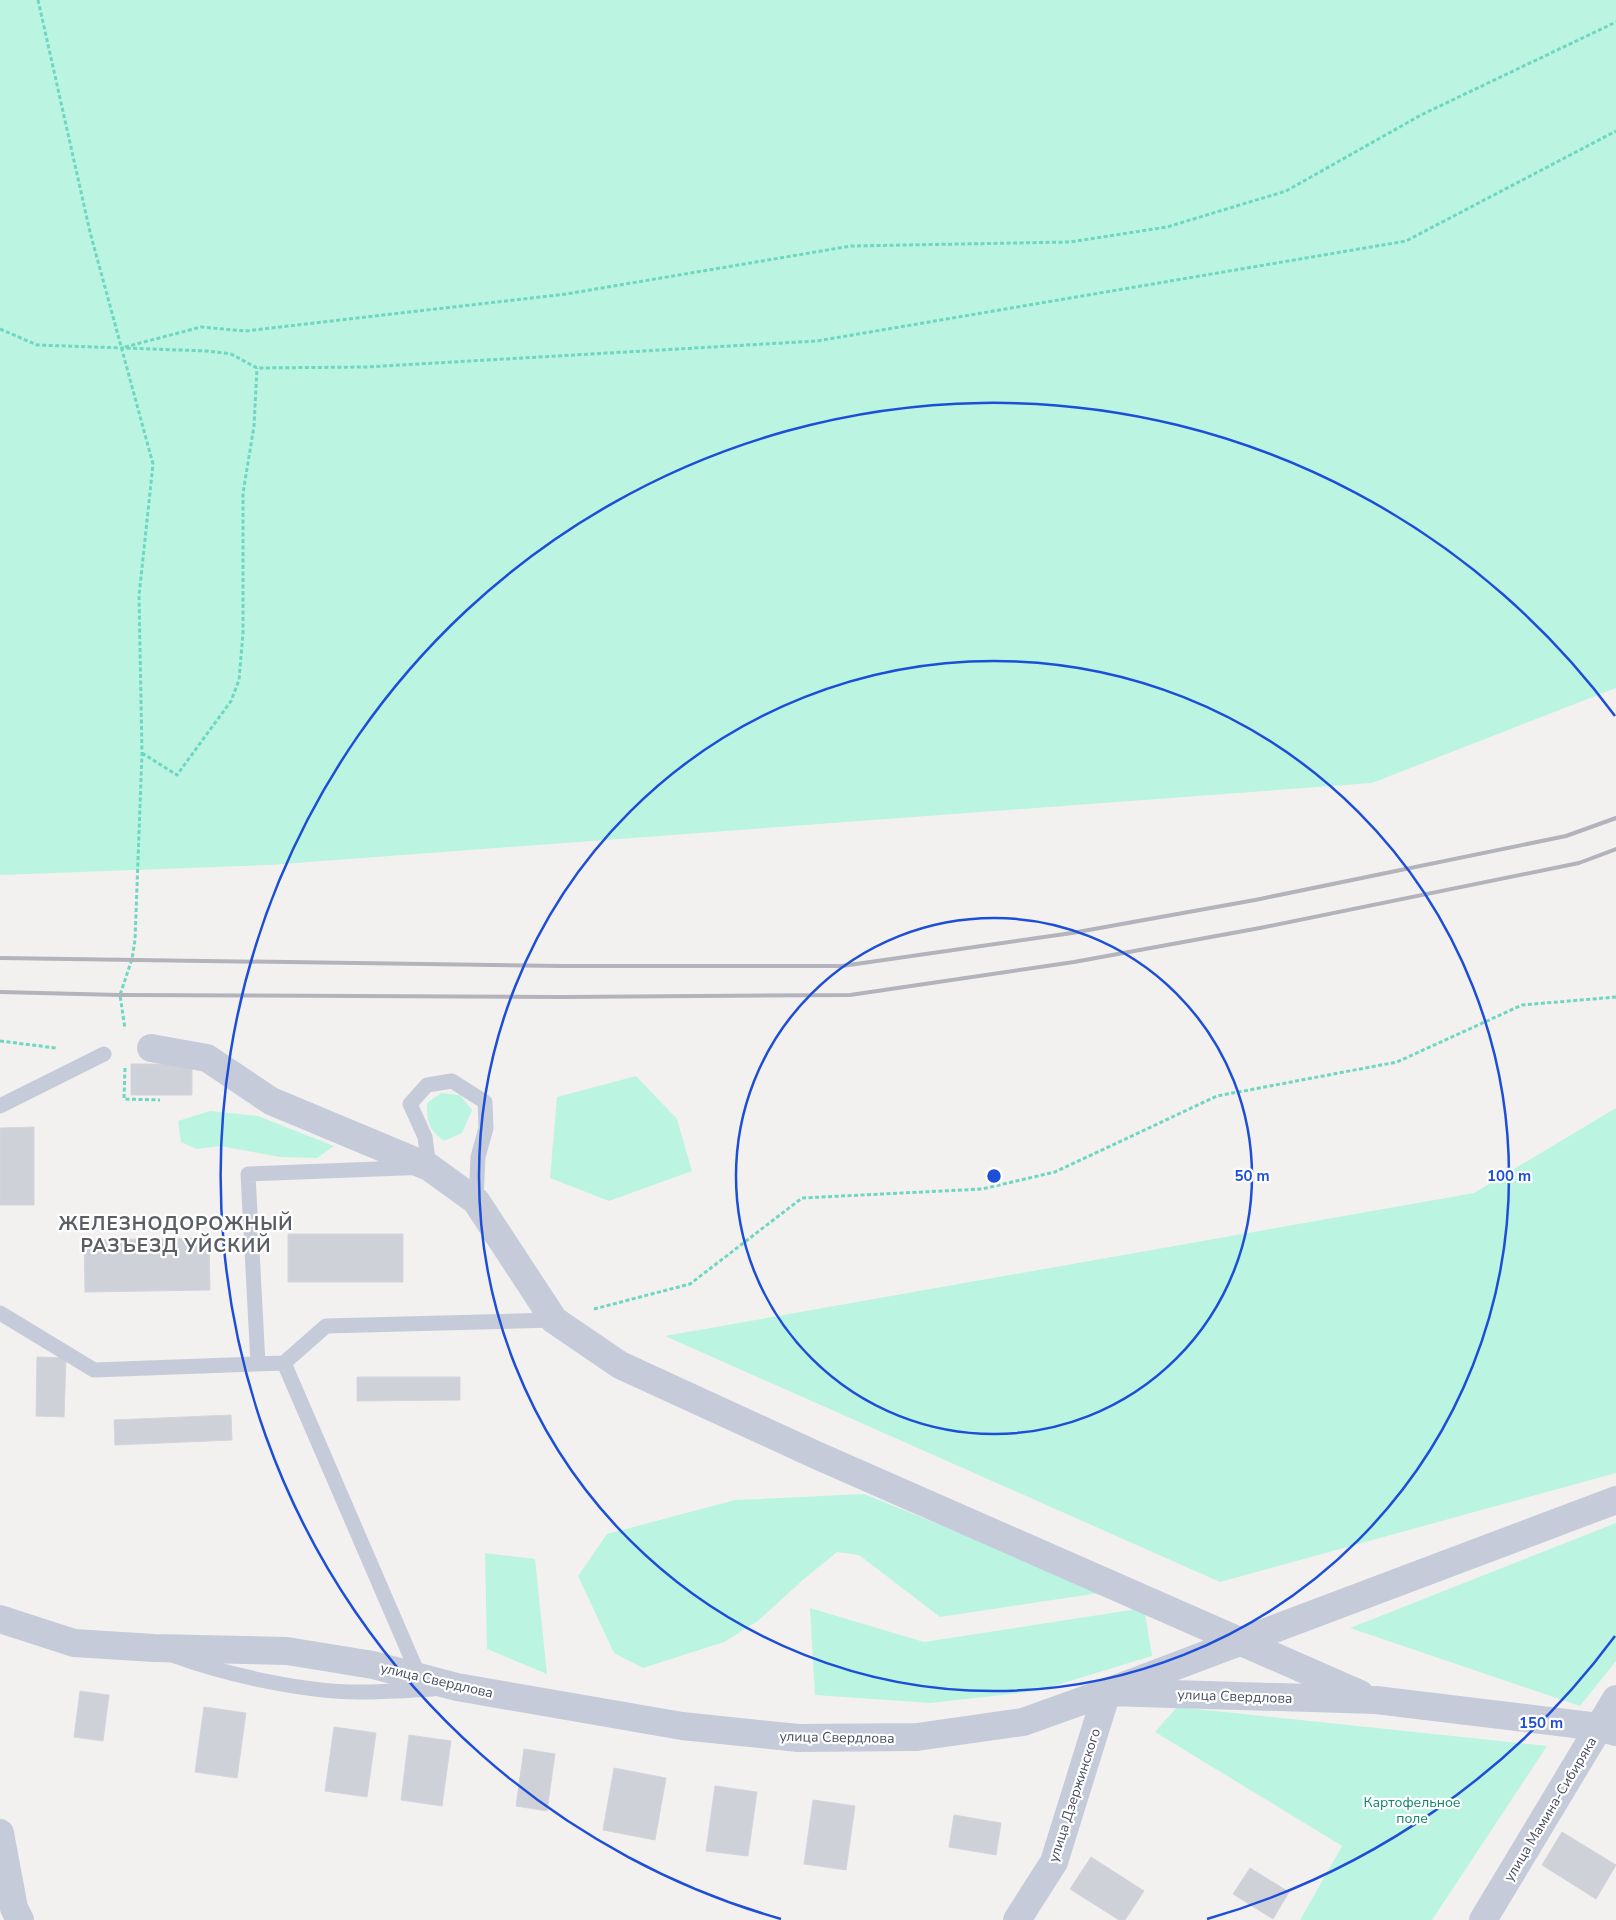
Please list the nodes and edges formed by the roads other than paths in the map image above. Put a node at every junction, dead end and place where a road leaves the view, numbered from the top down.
1 (151, 1048) dead end
2 (104, 1054) road end
3 (0, 1106) edge
4 (429, 1167) junction
5 (476, 1201) junction
6 (0, 1313) edge
7 (554, 1320) junction
8 (284, 1363) junction
9 (258, 1364) junction
10 (1616, 1500) edge
11 (0, 1619) edge
12 (1240, 1642) junction
13 (154, 1648) junction
14 (419, 1676) junction
15 (457, 1687) junction
16 (1106, 1692) junction
17 (1616, 1699) edge
18 (1376, 1700) junction
19 (1608, 1730) edge
20 (0, 1833) edge
21 (20, 1920) edge
22 (1017, 1920) edge
23 (1483, 1920) edge

1 - 4 street
2 - 3 lane
4 - 5 street
4 - 5 lane
4 - 9 lane
5 - 7 street
6 - 9 lane
7 - 8 lane
7 - 12 street
8 - 9 lane
8 - 14 lane
10 - 12 street
11 - 13 street, улица Свердлова
12 - 16 street
12 - 18 street
13 - 14 street, улица Свердлова
13 - 15 lane
14 - 15 street, улица Свердлова
15 - 16 street, улица Свердлова
16 - 18 street, улица Свердлова
16 - 22 street, улица Дзержинского
17 - 19 street, улица Мамина-Сибиряка
18 - 19 street, улица Свердлова
19 - 23 street, улица Мамина-Сибиряка
20 - 21 street

